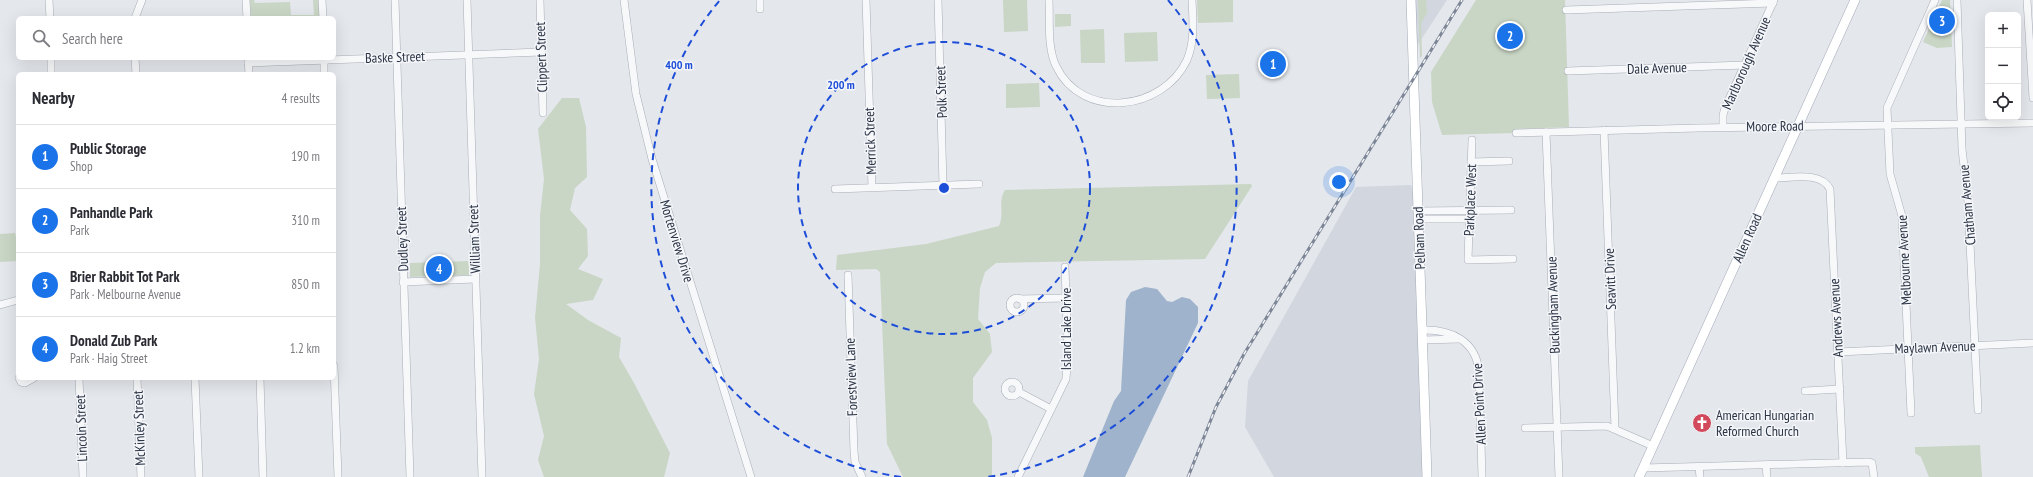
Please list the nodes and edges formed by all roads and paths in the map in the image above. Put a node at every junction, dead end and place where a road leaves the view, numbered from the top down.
1 (49, 0) edge
2 (142, 0) edge
3 (246, 0) edge
4 (322, 0) edge
5 (395, 0) edge
6 (467, 0) edge
7 (540, 0) edge
8 (624, 0) edge
9 (760, 0) edge
10 (866, 0) edge
11 (938, 0) edge
12 (1050, 0) edge
13 (1192, 0) edge
14 (1411, 0) edge
15 (1855, 0) edge
16 (1935, 0) edge
17 (1957, 0) edge
18 (2028, 0) edge
19 (1773, 2) edge
20 (760, 9) dead end
21 (1566, 10) dead end
22 (50, 16) edge
23 (136, 16) edge
24 (247, 16) edge
25 (323, 16) edge
26 (542, 52) junction
27 (468, 55) junction
28 (397, 57) junction
29 (336, 59) edge
30 (51, 60) edge
31 (135, 60) edge
32 (248, 60) edge
33 (324, 60) edge
34 (1745, 65) junction
35 (1568, 71) dead end
36 (51, 72) edge
37 (136, 72) edge
38 (249, 72) edge
39 (324, 72) edge
40 (2033, 98) edge
41 (543, 113) dead end
42 (2033, 123) edge
43 (1961, 124) junction
44 (1887, 125) junction
45 (1798, 126) junction
46 (1723, 127) junction
47 (1604, 130) junction
48 (1546, 132) junction
49 (1516, 133) dead end
50 (1472, 140) dead end
51 (1509, 161) dead end
52 (1471, 162) junction
53 (1774, 178) junction
54 (979, 184) dead end
55 (943, 185) junction
56 (872, 187) junction
57 (835, 188) dead end
58 (1469, 210) junction
59 (1511, 210) dead end
60 (1419, 215) junction
61 (1469, 219) junction
62 (1513, 259) dead end
63 (1065, 267) dead end
64 (848, 275) dead end
65 (475, 279) junction
66 (403, 282) junction
67 (1066, 298) junction
68 (1020, 299) dead end
69 (16, 301) edge
70 (0, 305) edge
71 (1422, 330) junction
72 (1459, 339) junction
73 (1423, 340) junction
74 (2033, 343) edge
75 (1975, 346) junction
76 (1908, 348) junction
77 (1838, 352) junction
78 (20, 380) edge
79 (30, 380) edge
80 (79, 380) edge
81 (137, 380) edge
82 (195, 380) edge
83 (260, 380) edge
84 (335, 380) edge
85 (1840, 389) junction
86 (1805, 391) dead end
87 (1018, 392) dead end
88 (1051, 409) junction
89 (1978, 410) dead end
90 (1911, 413) dead end
91 (1557, 427) junction
92 (1525, 428) dead end
93 (1615, 428) junction
94 (1654, 446) junction
95 (1843, 463) junction
96 (1766, 465) junction
97 (1699, 467) junction
98 (1641, 473) edge
99 (83, 477) edge
100 (141, 477) edge
101 (199, 477) edge
102 (263, 477) edge
103 (338, 477) edge
104 (410, 477) edge
105 (482, 477) edge
106 (751, 477) edge
107 (862, 477) edge
108 (1018, 477) edge
109 (1427, 477) edge
110 (1482, 477) edge
111 (1559, 477) edge
112 (1700, 477) edge
113 (1767, 477) edge
114 (1874, 477) edge

1 - 22 street
2 - 23 street
3 - 24 street
4 - 25 street
5 - 28 street, Dudley Street
6 - 27 street, William Street
7 - 26 street, Clippert Street
8 - 106 street, Mortenview Drive
9 - 20 street
10 - 56 street, Merrick Street
11 - 55 street, Polk Street
12 - 13 street
14 - 60 main road, Pelham Road
15 - 45 main road, Allen Road
16 - 44 street, Melbourne Avenue
17 - 43 street, Chatham Avenue
18 - 40 street
19 - 21 street
19 - 34 street, Marlborough Avenue
26 - 27 street, Baske Street
26 - 41 street, Clippert Street
27 - 28 street, Baske Street
27 - 65 street, William Street
28 - 29 street, Baske Street
28 - 66 street, Dudley Street
30 - 36 street
31 - 37 street
32 - 38 street
33 - 39 street
34 - 35 street, Dale Avenue
34 - 46 street, Marlborough Avenue
42 - 43 street, Moore Road
43 - 44 street, Moore Road
43 - 75 street, Chatham Avenue
44 - 45 street, Moore Road
44 - 76 street, Melbourne Avenue
45 - 46 street, Moore Road
45 - 53 main road, Allen Road
46 - 47 street, Moore Road
47 - 48 street, Moore Road
47 - 93 street, Seavitt Drive
48 - 49 street, Moore Road
48 - 91 street, Buckingham Avenue
50 - 52 street, Parkplace West
51 - 52 street
52 - 58 street, Parkplace West
53 - 77 street, Andrews Avenue
53 - 94 main road, Allen Road
54 - 55 street
55 - 56 street
56 - 57 street
58 - 59 street
58 - 60 street
58 - 61 street, Parkplace West
60 - 61 street
60 - 71 main road, Pelham Road
61 - 62 street, Parkplace West
63 - 67 street, Island Lake Drive
64 - 107 street, Forestview Lane
65 - 66 street
65 - 105 street, William Street
66 - 104 street, Dudley Street
67 - 68 street
67 - 88 street, Island Lake Drive
69 - 70 street
71 - 72 street, Allen Point Drive
71 - 73 main road, Pelham Road
72 - 73 street
72 - 110 street, Allen Point Drive
73 - 109 main road, Pelham Road
74 - 75 street, Maylawn Avenue
75 - 76 street, Maylawn Avenue
75 - 89 street, Chatham Avenue
76 - 77 street, Maylawn Avenue
76 - 90 street, Melbourne Avenue
77 - 85 street, Andrews Avenue
78 - 79 street
80 - 99 street, Lincoln Street
81 - 100 street, McKinley Street
82 - 101 street
83 - 102 street
84 - 103 street
85 - 86 street
85 - 95 street, Andrews Avenue
87 - 88 street
88 - 108 street, Island Lake Drive
91 - 92 street
91 - 93 street
91 - 111 street, Buckingham Avenue
93 - 94 street
94 - 98 main road, Allen Road
95 - 96 street
95 - 114 street
96 - 97 street
96 - 113 street
97 - 98 street
97 - 112 street

